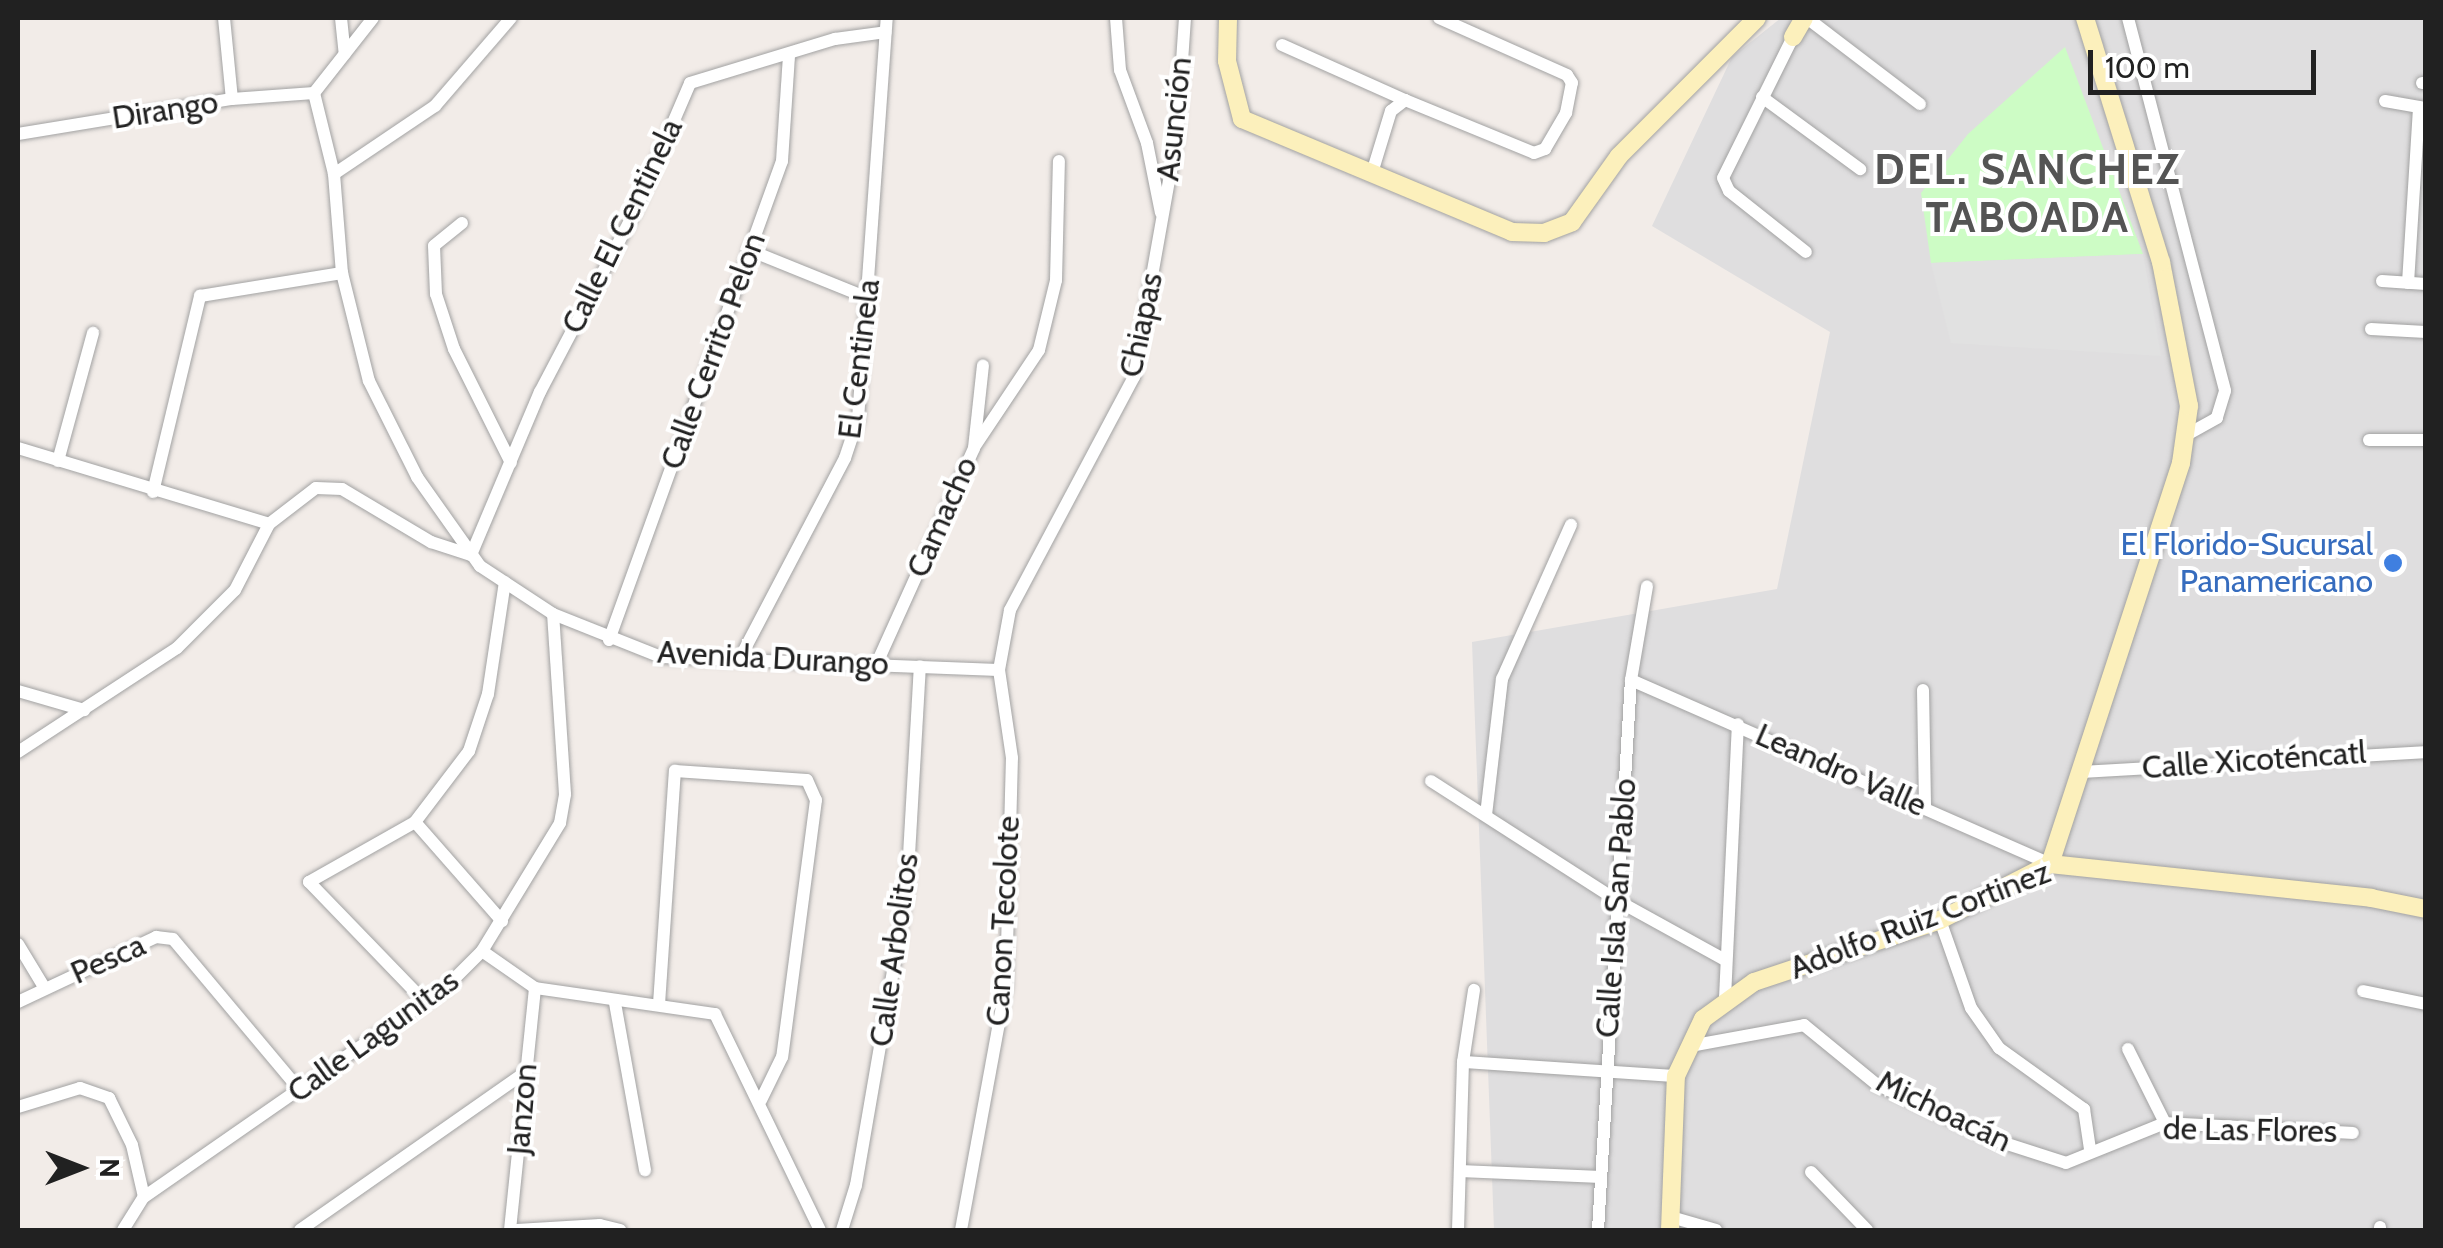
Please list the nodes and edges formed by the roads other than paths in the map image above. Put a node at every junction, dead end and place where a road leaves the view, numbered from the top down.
1 (224, 18) edge
2 (341, 18) edge
3 (373, 18) edge
4 (511, 18) edge
5 (1116, 18) edge
6 (1186, 18) edge
7 (1228, 18) edge
8 (1439, 18) edge
9 (1756, 18) edge
10 (1805, 18) edge
11 (2086, 18) edge
12 (2128, 18) edge
13 (887, 25) edge
14 (1793, 37) joint
15 (1282, 45) dead end
16 (345, 54) junction
17 (789, 56) junction
18 (314, 92) junction
19 (1762, 96) junction
20 (232, 99) junction
21 (1405, 100) junction
22 (2385, 101) dead end
23 (1920, 104) dead end
24 (2422, 108) edge
25 (18, 134) edge
26 (1059, 161) dead end
27 (1860, 169) dead end
28 (1372, 173) junction
29 (334, 174) junction
30 (1162, 220) junction
31 (462, 224) dead end
32 (750, 250) junction
33 (1806, 252) dead end
34 (342, 273) junction
35 (2382, 281) dead end
36 (2408, 283) junction
37 (2426, 284) edge
38 (868, 298) junction
39 (2371, 329) dead end
40 (2426, 332) edge
41 (93, 333) dead end
42 (982, 365) dead end
43 (2185, 436) junction
44 (2369, 440) dead end
45 (2426, 440) edge
46 (18, 448) edge
47 (974, 448) junction
48 (58, 461) junction
49 (511, 463) junction
50 (153, 492) junction
51 (268, 524) junction
52 (1571, 525) dead end
53 (471, 555) junction
54 (505, 582) junction
55 (1647, 586) dead end
56 (553, 614) junction
57 (608, 640) junction
58 (739, 660) junction
59 (877, 663) junction
60 (920, 666) junction
61 (999, 670) junction
62 (1631, 680) junction
63 (1923, 690) dead end
64 (18, 691) edge
65 (84, 710) junction
66 (1738, 724) junction
67 (18, 752) edge
68 (2426, 752) edge
69 (2083, 772) junction
70 (1431, 781) dead end
71 (1925, 806) junction
72 (1486, 815) junction
73 (415, 822) junction
74 (2050, 864) junction
75 (1618, 901) junction
76 (2426, 910) edge
77 (1940, 920) junction
78 (502, 921) junction
79 (18, 944) edge
80 (482, 951) junction
81 (1726, 960) junction
82 (44, 987) junction
83 (535, 988) junction
84 (1474, 990) dead end
85 (2364, 992) dead end
86 (1725, 998) junction
87 (18, 1002) edge
88 (425, 1002) junction
89 (615, 1003) junction
90 (659, 1004) junction
91 (2426, 1004) edge
92 (1690, 1046) junction
93 (2128, 1049) dead end
94 (1463, 1062) junction
95 (1605, 1069) junction
96 (524, 1073) junction
97 (1676, 1076) junction
98 (299, 1089) junction
99 (761, 1100) junction
100 (18, 1107) edge
101 (2165, 1122) junction
102 (2353, 1133) dead end
103 (2090, 1149) junction
104 (645, 1170) dead end
105 (1460, 1171) junction
106 (1811, 1172) dead end
107 (1601, 1177) junction
108 (144, 1197) junction
109 (1671, 1224) edge
110 (123, 1230) edge
111 (300, 1230) edge
112 (514, 1230) edge
113 (620, 1230) edge
114 (820, 1230) edge
115 (842, 1230) edge
116 (962, 1230) edge
117 (1458, 1230) edge
118 (1598, 1230) edge
119 (1716, 1230) edge
120 (1867, 1230) edge

1 - 20 street
2 - 16 street
3 - 16 street
4 - 29 street
5 - 30 street, Chiapas
6 - 30 street, Asunción
7 - 28 main road
8 - 21 street
9 - 28 main road
10 - 14 main road
10 - 23 street
11 - 43 main road
12 - 43 street
13 - 17 street, Calle El Centinela
13 - 38 street, El Centinela
14 - 19 street
15 - 21 street
16 - 18 street
17 - 32 street, Calle Cerrito Pelon
17 - 49 street, Calle El Centinela
18 - 20 street, Dirango
18 - 29 street, Avenida Durango
19 - 27 street
19 - 33 street
20 - 25 street, Dirango
21 - 28 street
22 - 24 street
24 - 36 street
26 - 47 street
29 - 34 street, Avenida Durango
30 - 61 street, Chiapas
31 - 49 street
32 - 38 street
32 - 57 street, Calle Cerrito Pelon
34 - 50 street
34 - 53 street, Avenida Durango
35 - 36 street
36 - 37 street
38 - 58 street, El Centinela
39 - 40 street
41 - 48 street
42 - 47 street, Camacho
43 - 69 main road
44 - 45 street
46 - 48 street
47 - 59 street, Camacho
48 - 50 street
49 - 53 street, Calle El Centinela
50 - 51 street
51 - 53 street
51 - 65 street
52 - 72 street
53 - 54 street, Avenida Durango
54 - 56 street, Avenida Durango
54 - 73 street
55 - 62 street, Calle Isla San Pablo
56 - 57 street, Avenida Durango
56 - 78 street, Calle Lagunitas
57 - 58 street, Avenida Durango
58 - 59 street, Avenida Durango
59 - 60 street, Avenida Durango
60 - 61 street, Avenida Durango
60 - 115 street, Calle Arbolitos
61 - 116 street, Canon Tecolote
62 - 66 street, Leandro Valle
62 - 75 street, Calle Isla San Pablo
63 - 71 street
64 - 65 street
65 - 67 street
66 - 71 street, Leandro Valle
66 - 81 street
68 - 69 street, Calle Xicoténcatl
69 - 74 main road
70 - 72 street
71 - 74 street, Leandro Valle
72 - 75 street
73 - 78 street
73 - 88 street
74 - 76 main road, Adolfo Ruiz Cortinez
74 - 77 main road, Adolfo Ruiz Cortinez
75 - 81 street
75 - 95 street, Calle Isla San Pablo
77 - 86 main road, Adolfo Ruiz Cortinez
77 - 103 street
78 - 80 street, Calle Lagunitas
79 - 82 street
80 - 83 street
80 - 88 street, Calle Lagunitas
81 - 86 street
82 - 87 street, Pesca
82 - 98 street, Pesca
83 - 89 street
83 - 96 street, Janzon
84 - 94 street
85 - 91 street
86 - 92 main road
88 - 98 street, Calle Lagunitas
89 - 90 street
89 - 104 street
90 - 99 street
90 - 99 street
92 - 97 main road
92 - 103 street, Michoacán
93 - 101 street
94 - 95 street
94 - 105 street
95 - 97 street
95 - 107 street, Calle Isla San Pablo
96 - 111 street
96 - 112 street, Janzon
97 - 109 main road
98 - 108 street, Calle Lagunitas
99 - 114 street
100 - 108 street
101 - 102 street, de Las Flores
101 - 103 street, de Las Flores
105 - 107 street
105 - 117 street
106 - 120 street
107 - 118 street, Calle Isla San Pablo
108 - 110 street, Calle Lagunitas
109 - 119 street
112 - 113 street

